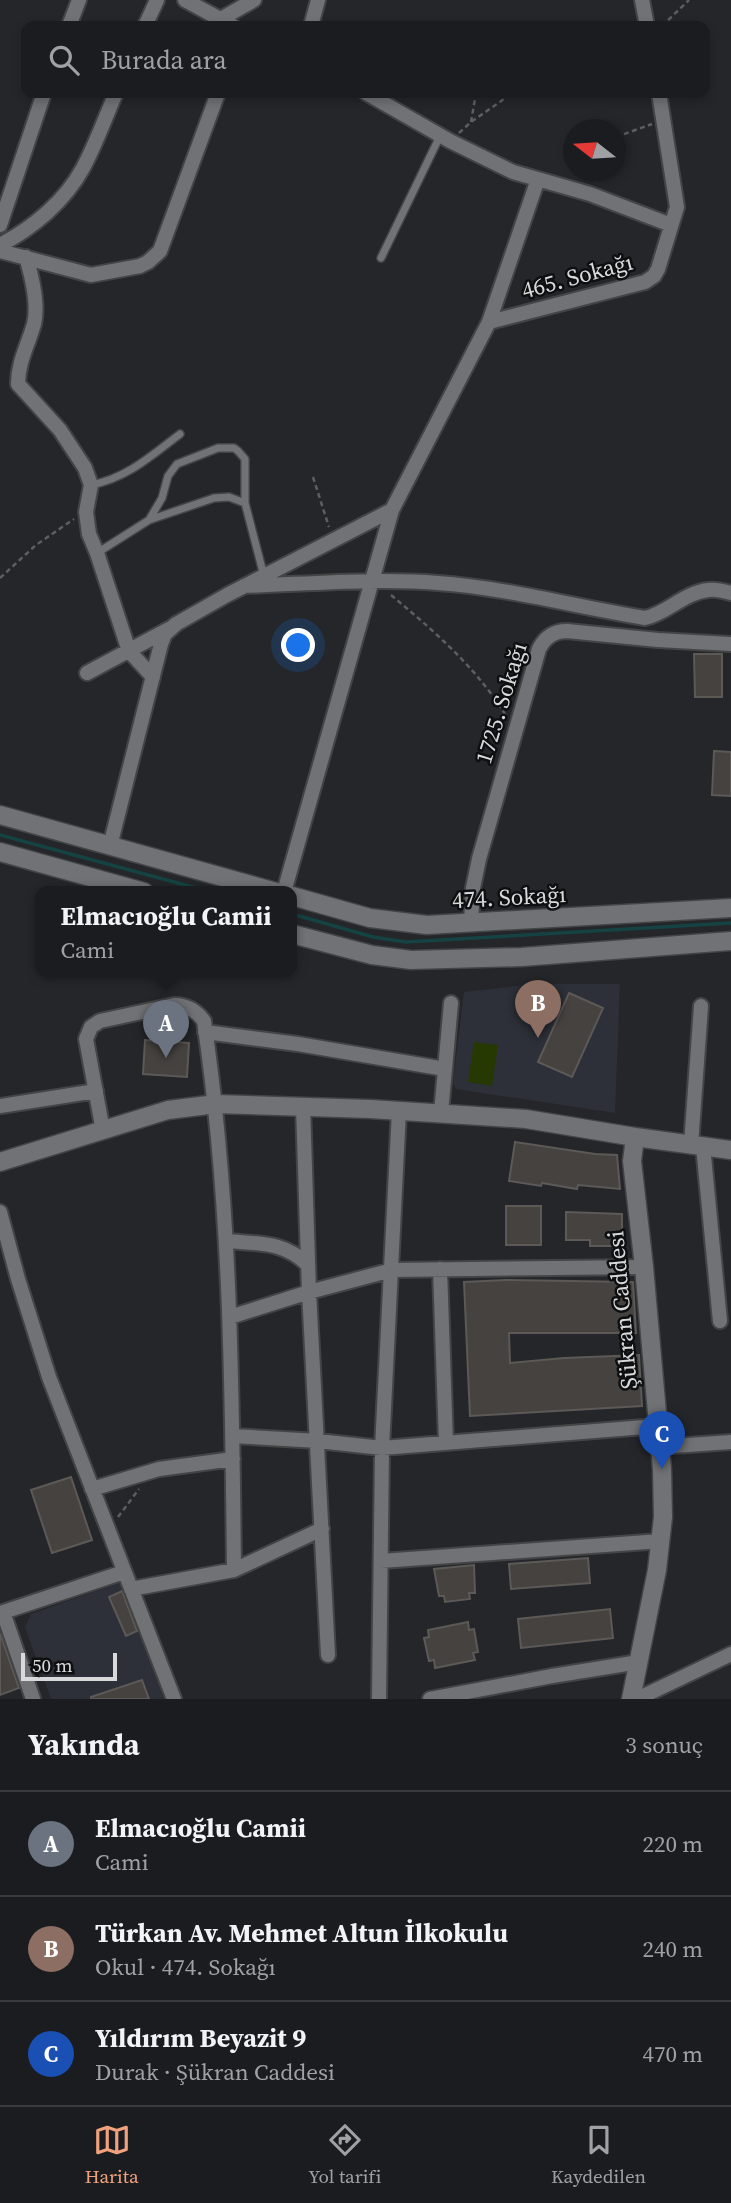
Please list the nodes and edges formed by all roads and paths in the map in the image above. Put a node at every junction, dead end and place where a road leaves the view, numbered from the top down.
1 (79, 0) edge
2 (157, 0) edge
3 (185, 0) edge
4 (224, 0) edge
5 (254, 0) edge
6 (318, 0) edge
7 (642, 0) edge
8 (689, 0) edge
9 (219, 20) junction
10 (71, 21) edge
11 (147, 21) edge
12 (312, 21) edge
13 (646, 21) edge
14 (667, 21) edge
15 (42, 98) edge
16 (114, 98) edge
17 (216, 98) edge
18 (375, 98) edge
19 (475, 98) edge
20 (505, 98) edge
21 (660, 98) edge
22 (664, 121) junction
23 (626, 133) edge
24 (441, 135) junction
25 (538, 179) junction
26 (0, 225) edge
27 (671, 225) junction
28 (0, 245) edge
29 (0, 251) edge
30 (26, 257) junction
31 (381, 258) dead end
32 (489, 322) junction
33 (180, 434) dead end
34 (313, 477) dead end
35 (91, 485) junction
36 (245, 503) junction
37 (392, 510) junction
38 (86, 512) junction
39 (149, 520) junction
40 (333, 541) junction
41 (97, 553) junction
42 (264, 576) junction
43 (0, 578) edge
44 (373, 581) junction
45 (244, 586) junction
46 (731, 593) edge
47 (170, 629) junction
48 (731, 644) edge
49 (129, 650) junction
50 (87, 673) dead end
51 (153, 677) junction
52 (515, 731) junction
53 (0, 815) edge
54 (110, 846) junction
55 (0, 852) edge
56 (122, 886) edge
57 (254, 886) edge
58 (286, 886) edge
59 (297, 897) edge
60 (731, 908) edge
61 (471, 923) junction
62 (297, 935) edge
63 (731, 941) edge
64 (451, 1003) dead end
65 (701, 1006) dead end
66 (205, 1032) junction
67 (445, 1069) junction
68 (96, 1091) junction
69 (216, 1104) junction
70 (0, 1106) edge
71 (303, 1106) junction
72 (399, 1110) junction
73 (441, 1113) junction
74 (103, 1131) junction
75 (635, 1137) junction
76 (697, 1146) junction
77 (731, 1150) edge
78 (0, 1162) edge
79 (0, 1212) edge
80 (227, 1241) junction
81 (308, 1265) junction
82 (644, 1267) junction
83 (440, 1269) junction
84 (392, 1270) junction
85 (309, 1292) junction
86 (230, 1317) junction
87 (720, 1321) dead end
88 (657, 1426) junction
89 (233, 1436) junction
90 (318, 1441) junction
91 (731, 1441) edge
92 (446, 1443) junction
93 (659, 1447) junction
94 (382, 1448) junction
95 (233, 1459) junction
96 (140, 1487) dead end
97 (92, 1489) junction
98 (322, 1529) junction
99 (110, 1533) junction
100 (661, 1541) junction
101 (381, 1561) junction
102 (234, 1570) junction
103 (124, 1572) junction
104 (131, 1589) junction
105 (1, 1612) edge
106 (731, 1654) edge
107 (328, 1655) dead end
108 (639, 1662) junction
109 (33, 1699) edge
110 (174, 1699) edge
111 (379, 1699) edge
112 (430, 1699) edge
113 (631, 1699) edge
114 (637, 1699) edge

1 - 10 street
2 - 11 street
3 - 9 street
4 - 9 street
5 - 9 street
6 - 12 street
7 - 13 street
8 - 14 path
15 - 26 street
16 - 28 street
17 - 30 street
18 - 24 street
19 - 20 path
21 - 22 street, 465. Sokağı
22 - 23 path
22 - 27 street, 465. Sokağı
24 - 25 street
24 - 31 lane
25 - 27 street
25 - 32 street
27 - 32 street, 465. Sokağı
29 - 30 street
30 - 35 street
32 - 37 street
33 - 35 lane
34 - 40 path
35 - 38 street
36 - 39 lane
36 - 39 lane
36 - 42 lane
37 - 40 street
37 - 44 street
38 - 41 street
38 - 43 path
39 - 41 lane
40 - 42 street
41 - 49 street
42 - 45 street
44 - 45 street
44 - 46 street
44 - 52 path
44 - 58 street
45 - 47 street
47 - 49 street
47 - 51 street
48 - 52 street, 1725. Sokağı
49 - 50 street
49 - 51 street
51 - 54 street
52 - 61 street, 1725. Sokağı
53 - 54 street
54 - 57 street
55 - 56 street
59 - 61 street, 474. Sokağı
60 - 61 street, 474. Sokağı
62 - 63 street
64 - 67 street
65 - 76 street
66 - 67 street
66 - 68 street
66 - 69 street
67 - 73 street
68 - 70 street
68 - 74 street
69 - 71 street
69 - 74 street
69 - 80 street
71 - 72 street
71 - 81 street
72 - 73 street
72 - 84 street
73 - 75 street
74 - 78 street
75 - 76 street
75 - 82 street, Şükran Caddesi
76 - 77 street
76 - 87 street
79 - 97 street
80 - 81 street
80 - 86 street
81 - 85 street
82 - 83 street
82 - 88 street, Şükran Caddesi
83 - 84 street
83 - 92 street
84 - 85 street
84 - 94 street
85 - 86 street
85 - 90 street
86 - 89 street
88 - 92 street
88 - 93 street, Şükran Caddesi
89 - 90 street
89 - 95 street
90 - 94 street
90 - 98 street
91 - 93 street
92 - 94 street
93 - 100 street, Şükran Caddesi
94 - 101 street
95 - 97 street
95 - 102 street
96 - 99 path
97 - 99 street
98 - 102 street
98 - 107 street
99 - 103 street
100 - 101 street
100 - 108 street, Şükran Caddesi
101 - 111 street
102 - 104 street
103 - 104 street
103 - 105 street
104 - 110 street
105 - 109 street
106 - 114 street
108 - 112 street
108 - 113 street, Şükran Caddesi

